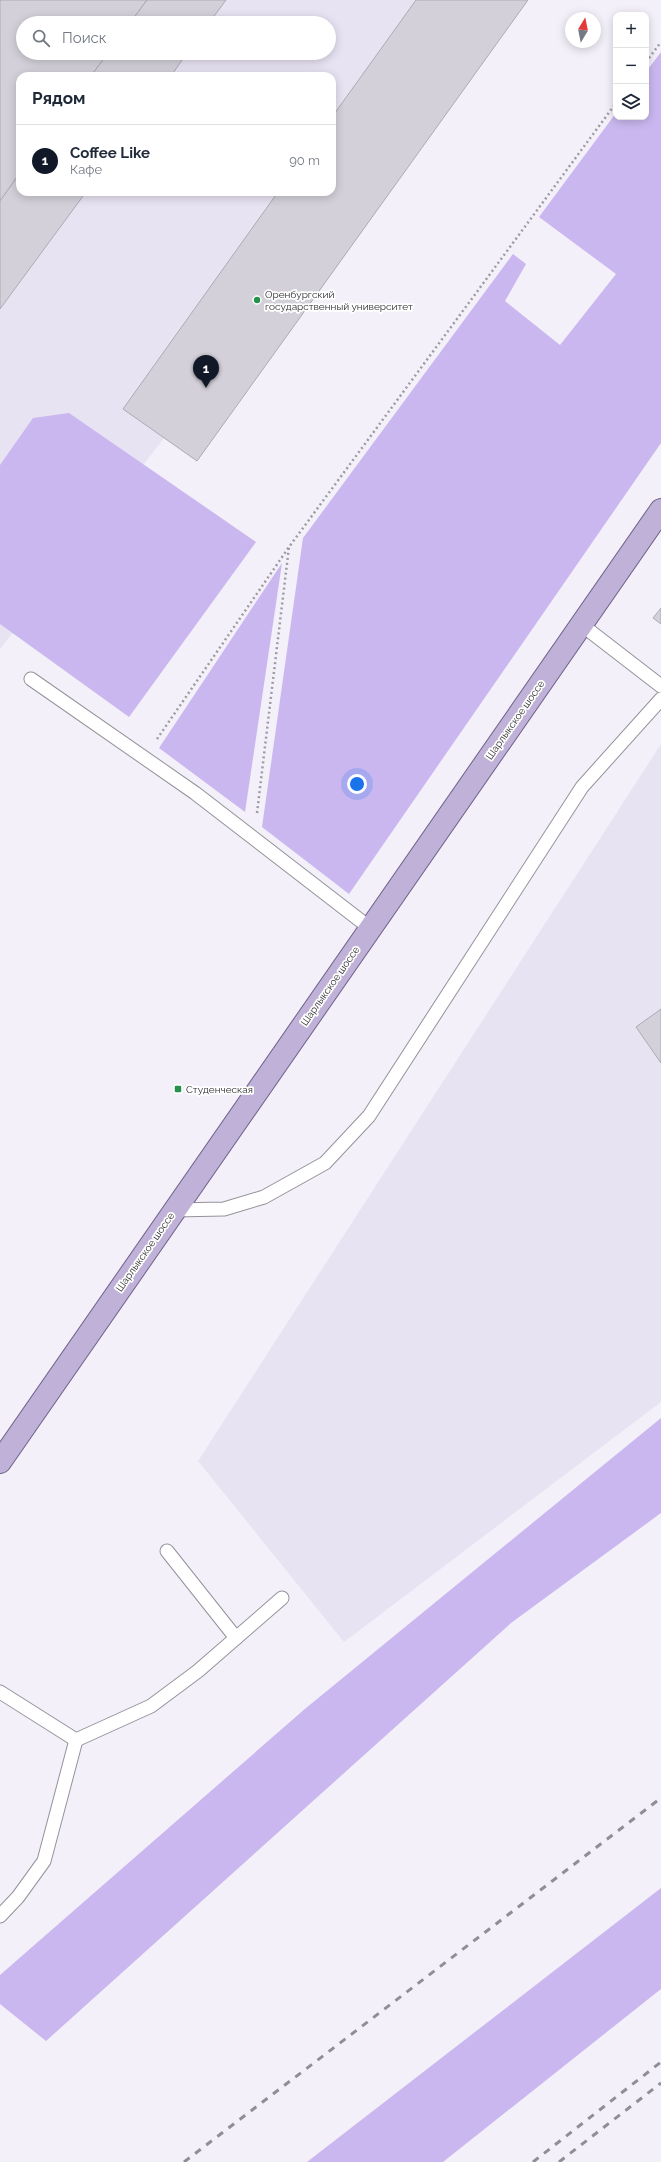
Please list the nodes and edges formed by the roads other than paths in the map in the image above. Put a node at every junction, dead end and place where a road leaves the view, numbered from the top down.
1 (661, 510) edge
2 (582, 625) junction
3 (31, 679) dead end
4 (661, 686) edge
5 (661, 699) edge
6 (370, 928) junction
7 (174, 1210) junction
8 (0, 1462) edge
9 (167, 1551) dead end
10 (282, 1598) dead end
11 (236, 1638) junction
12 (0, 1692) edge
13 (76, 1740) junction
14 (0, 1916) edge

1 - 2 main road, Шарлыкское шоссе
2 - 4 lane
2 - 6 main road, Шарлыкское шоссе
3 - 6 lane
5 - 7 lane
6 - 7 main road, Шарлыкское шоссе
7 - 8 main road, Шарлыкское шоссе
9 - 11 lane
10 - 11 lane
11 - 13 lane
12 - 13 lane
13 - 14 lane

